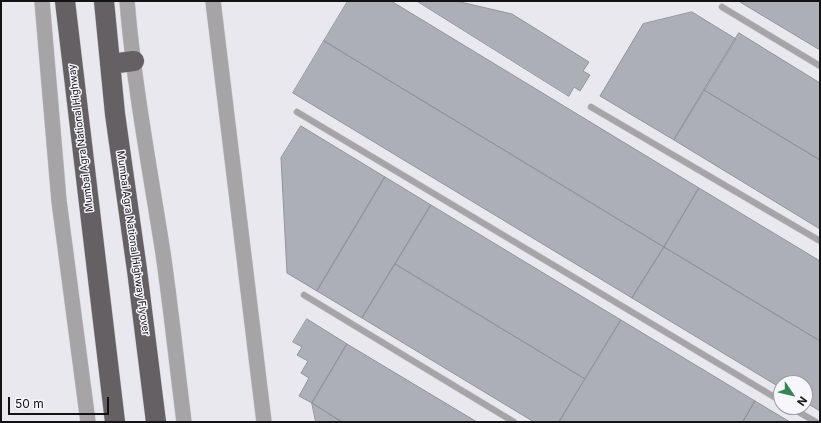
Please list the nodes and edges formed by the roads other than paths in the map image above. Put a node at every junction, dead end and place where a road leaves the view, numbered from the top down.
1 (42, 1) edge
2 (65, 1) edge
3 (104, 1) edge
4 (127, 1) edge
5 (213, 1) edge
6 (722, 7) dead end
7 (134, 61) junction
8 (110, 64) junction
9 (820, 66) edge
10 (591, 107) dead end
11 (296, 112) dead end
12 (820, 241) edge
13 (304, 296) dead end
14 (773, 396) edge
15 (804, 415) edge
16 (88, 422) edge
17 (115, 422) edge
18 (156, 422) edge
19 (184, 422) edge
20 (264, 422) edge
21 (514, 422) edge
22 (816, 422) edge

1 - 16 street
2 - 17 highway, Mumbai Agra National Highway
3 - 8 highway
4 - 7 street
5 - 20 street
6 - 9 lane
7 - 8 highway
7 - 19 street
8 - 18 highway, Mumbai Agra National Highway Flyover
10 - 12 lane
11 - 14 lane
13 - 21 lane
15 - 22 lane

